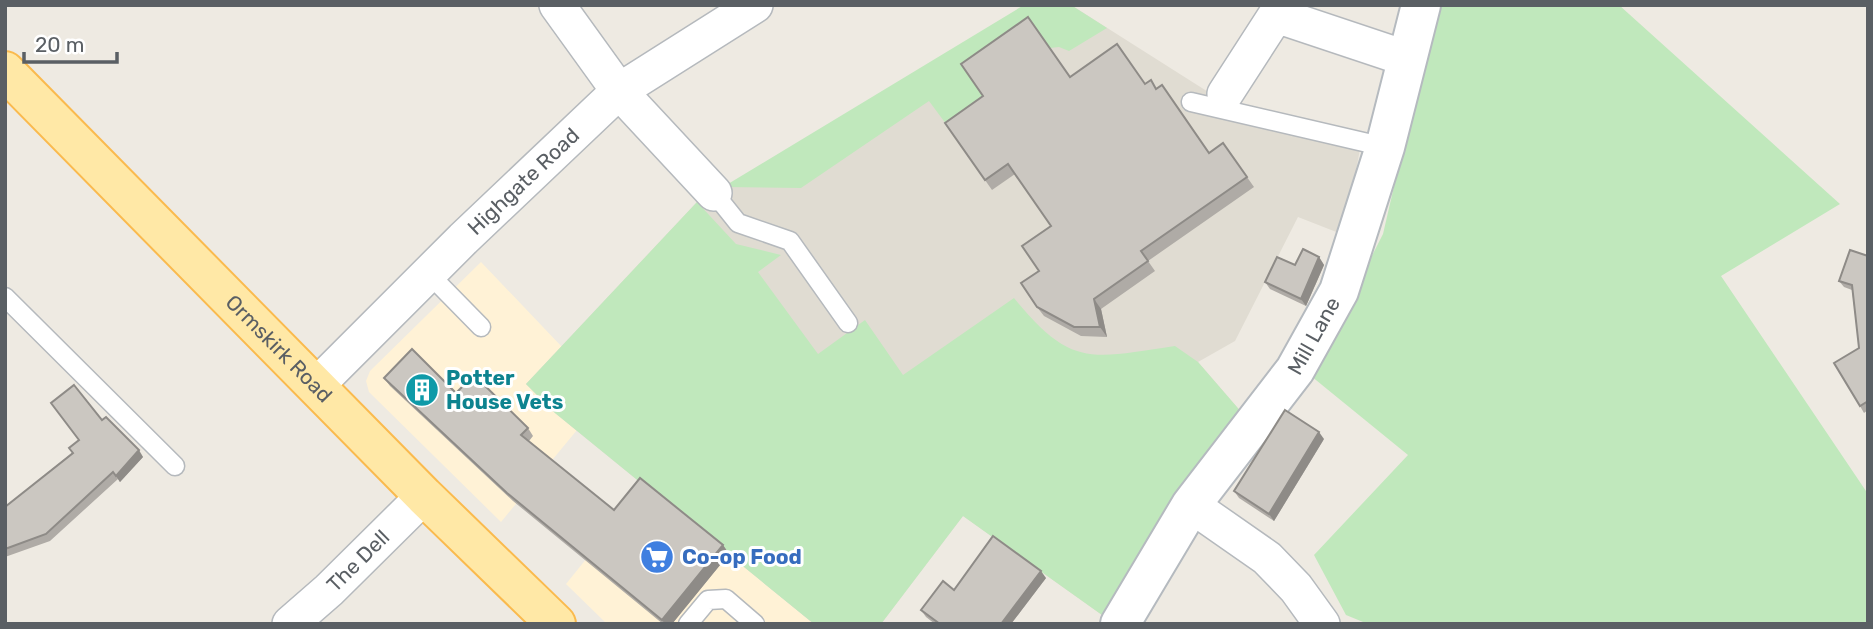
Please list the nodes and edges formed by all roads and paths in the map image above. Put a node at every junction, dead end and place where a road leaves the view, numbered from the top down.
1 (557, 5) edge
2 (755, 5) edge
3 (1421, 5) edge
4 (1279, 10) edge
5 (1408, 59) junction
6 (5, 71) edge
7 (619, 91) junction
8 (1225, 94) dead end
9 (1191, 102) dead end
10 (1385, 147) junction
11 (713, 193) joint
12 (429, 274) junction
13 (5, 297) edge
14 (848, 323) dead end
15 (481, 327) dead end
16 (317, 385) junction
17 (175, 466) dead end
18 (424, 496) junction
19 (1191, 505) junction
20 (290, 624) edge
21 (556, 624) edge
22 (688, 624) edge
23 (755, 624) edge
24 (1120, 624) edge
25 (1322, 624) edge

1 - 7 street
2 - 7 street, Highgate Road
3 - 5 street, Mill Lane
4 - 5 street
4 - 8 street
5 - 10 street, Mill Lane
6 - 16 main road, Ormskirk Road
7 - 11 street
7 - 12 street, Highgate Road
9 - 10 lane
10 - 19 street, Mill Lane
11 - 14 lane
12 - 15 lane
12 - 16 street, Highgate Road
13 - 17 lane
16 - 18 main road, Ormskirk Road
18 - 20 street, The Dell
18 - 21 main road, Ormskirk Road
19 - 24 street, Mill Lane
19 - 25 street
22 - 23 lane

